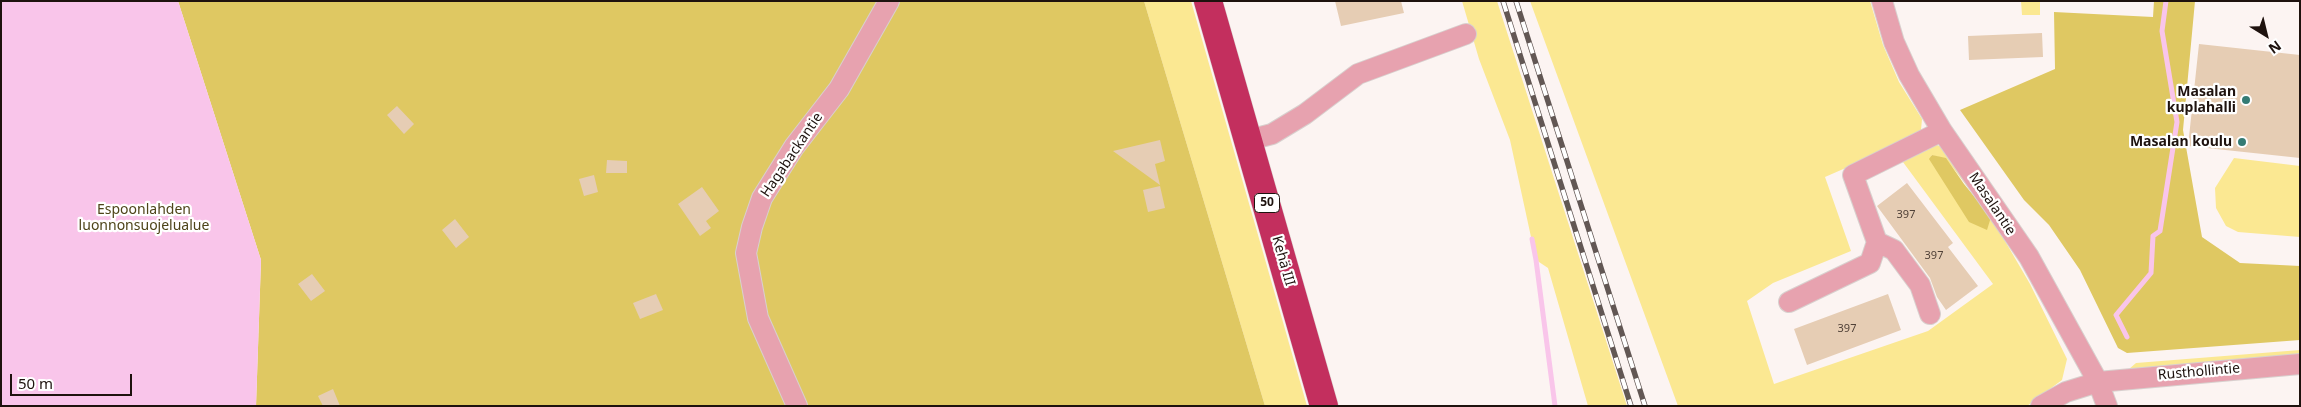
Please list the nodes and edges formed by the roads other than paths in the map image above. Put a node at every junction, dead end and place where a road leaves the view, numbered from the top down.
1 (889, 1) edge
2 (1208, 1) edge
3 (1882, 1) edge
4 (1466, 34) dead end
5 (1942, 131) junction
6 (1248, 140) junction
7 (1877, 242) junction
8 (1789, 302) dead end
9 (1930, 314) dead end
10 (2300, 364) edge
11 (2098, 382) junction
12 (797, 406) edge
13 (1324, 406) edge
14 (2041, 406) edge
15 (2107, 406) edge

1 - 12 street, Hagabackantie
2 - 6 highway, Kehä III / 50
3 - 5 street, Masalantie
4 - 6 street
5 - 7 street
5 - 11 street, Masalantie
6 - 13 highway, Kehä III / 50
7 - 8 street
7 - 9 street
10 - 11 street, Rusthollintie
11 - 14 street, Rusthollintie
11 - 15 street, Masalantie

